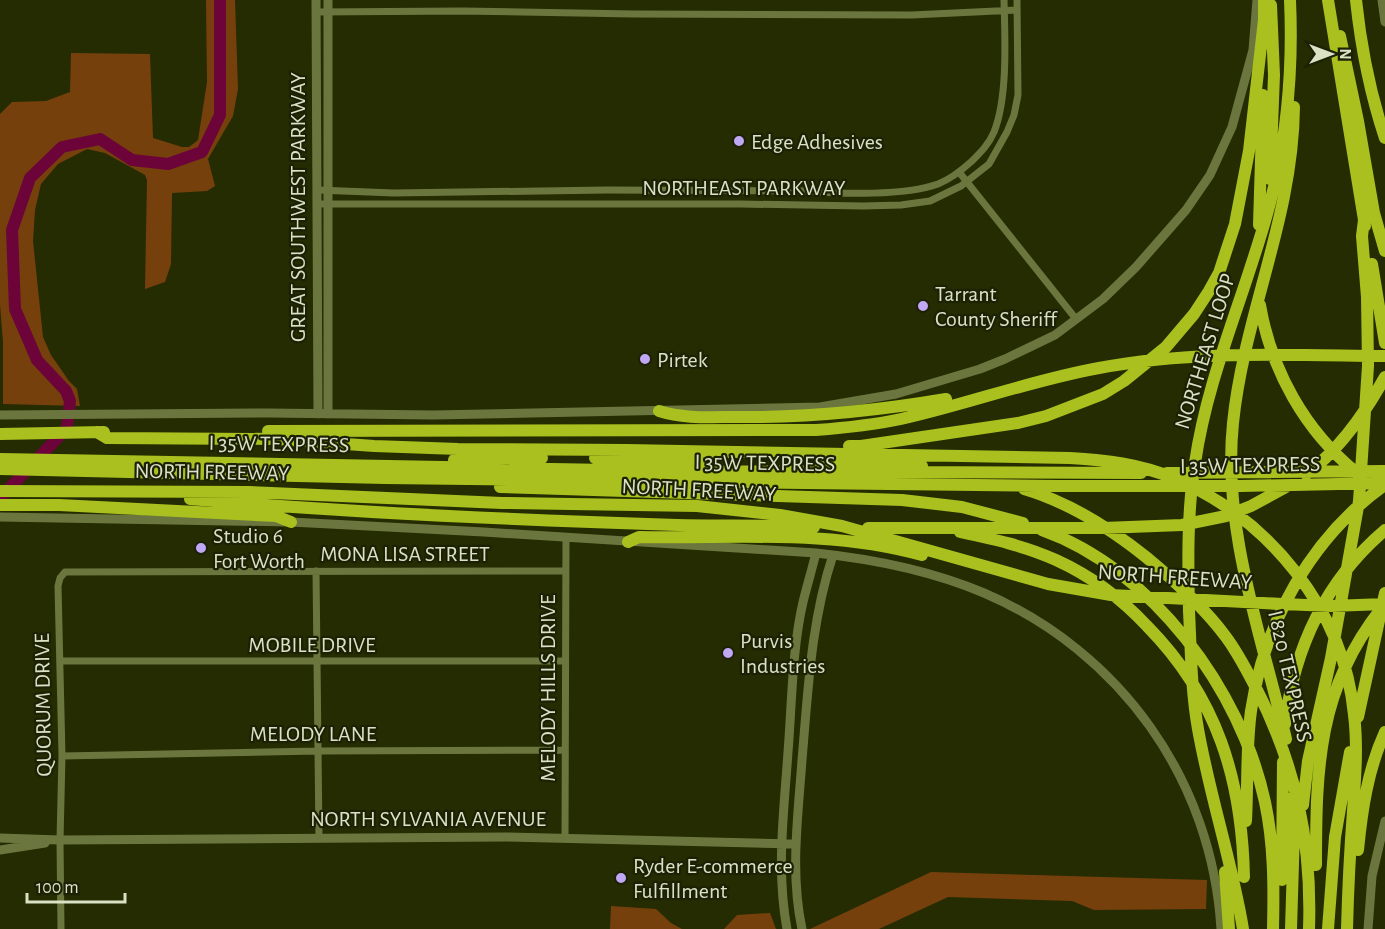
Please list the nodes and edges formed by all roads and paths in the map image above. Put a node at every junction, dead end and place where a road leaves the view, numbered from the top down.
1 (316, 0) edge
2 (328, 0) edge
3 (1004, 0) edge
4 (1017, 0) edge
5 (1257, 0) edge
6 (1264, 0) edge
7 (1270, 0) edge
8 (1290, 0) edge
9 (1330, 0) edge
10 (1357, 0) edge
11 (1382, 0) edge
12 (1004, 10) junction
13 (1017, 10) junction
14 (316, 12) junction
15 (328, 12) junction
16 (1264, 20) junction
17 (1385, 22) edge
18 (1289, 82) junction
19 (1385, 110) edge
20 (1385, 138) edge
21 (959, 172) junction
22 (967, 181) junction
23 (317, 190) junction
24 (328, 190) junction
25 (448, 191) junction
26 (678, 191) junction
27 (806, 191) junction
28 (317, 204) junction
29 (328, 204) junction
30 (678, 204) junction
31 (807, 205) junction
32 (449, 206) junction
33 (1369, 216) junction
34 (1263, 231) junction
35 (1385, 251) edge
36 (1076, 319) junction
37 (1385, 343) edge
38 (1385, 356) edge
39 (1385, 377) edge
40 (968, 400) junction
41 (659, 411) junction
42 (323, 414) junction
43 (0, 415) edge
44 (94, 432) junction
45 (0, 434) edge
46 (696, 452) junction
47 (298, 464) junction
48 (2, 466) edge
49 (1385, 471) edge
50 (434, 478) junction
51 (1354, 478) junction
52 (1178, 479) junction
53 (1385, 484) edge
54 (0, 490) edge
55 (151, 491) junction
56 (1385, 493) edge
57 (0, 505) edge
58 (0, 517) edge
59 (291, 522) junction
60 (919, 528) junction
61 (1385, 530) edge
62 (566, 538) junction
63 (628, 542) junction
64 (816, 554) junction
65 (833, 555) junction
66 (953, 556) junction
67 (316, 571) junction
68 (565, 571) junction
69 (65, 572) joint
70 (1385, 593) edge
71 (1385, 604) edge
72 (60, 661) junction
73 (565, 661) junction
74 (316, 662) junction
75 (791, 711) junction
76 (806, 714) junction
77 (1385, 732) edge
78 (565, 750) junction
79 (318, 751) junction
80 (62, 756) junction
81 (1385, 821) edge
82 (0, 838) edge
83 (318, 838) junction
84 (565, 838) junction
85 (60, 840) junction
86 (1223, 841) junction
87 (782, 844) junction
88 (796, 844) junction
89 (0, 850) edge
90 (1332, 872) junction
91 (1244, 877) junction
92 (61, 929) edge
93 (787, 929) edge
94 (802, 929) edge
95 (1221, 929) edge
96 (1229, 929) edge
97 (1243, 929) edge
98 (1273, 929) edge
99 (1281, 929) edge
100 (1291, 929) edge
101 (1299, 929) edge
102 (1309, 929) edge
103 (1315, 929) edge
104 (1328, 929) edge
105 (1335, 929) edge
106 (1347, 929) edge
107 (1353, 929) edge
108 (1368, 929) edge

1 - 14 main road, GREAT SOUTHWEST PARKWAY
2 - 15 main road, GREAT SOUTHWEST PARKWAY
3 - 12 street, NORTHEAST PARKWAY
4 - 13 street, NORTHEAST PARKWAY
5 - 36 main road
6 - 16 highway
7 - 34 highway
8 - 18 highway, NORTHEAST LOOP
9 - 33 highway
10 - 19 highway
10 - 20 highway
11 - 17 main road
12 - 13 street
12 - 15 street
12 - 21 street, NORTHEAST PARKWAY
13 - 22 street, NORTHEAST PARKWAY
14 - 15 street
14 - 23 main road, GREAT SOUTHWEST PARKWAY
15 - 24 main road, GREAT SOUTHWEST PARKWAY
16 - 46 highway
16 - 56 highway
18 - 34 highway, NORTHEAST LOOP
18 - 100 highway, I 820 TEXPRESS
21 - 22 street
21 - 27 street, NORTHEAST PARKWAY
22 - 31 street, NORTHEAST PARKWAY
22 - 36 street
23 - 24 street, NORTHEAST PARKWAY
23 - 28 main road, GREAT SOUTHWEST PARKWAY
24 - 25 street, NORTHEAST PARKWAY
24 - 29 main road, GREAT SOUTHWEST PARKWAY
25 - 26 street, NORTHEAST PARKWAY
25 - 32 street
26 - 27 street, NORTHEAST PARKWAY
26 - 30 street
27 - 31 street
28 - 29 street, NORTHEAST PARKWAY
28 - 42 main road, GREAT SOUTHWEST PARKWAY
29 - 32 street, NORTHEAST PARKWAY
29 - 42 main road, GREAT SOUTHWEST PARKWAY
30 - 31 street, NORTHEAST PARKWAY
30 - 32 street, NORTHEAST PARKWAY
33 - 35 highway
33 - 37 highway
33 - 101 highway, I 820 TEXPRESS
34 - 86 highway, NORTHEAST LOOP
36 - 41 main road
38 - 40 highway, NORTH FREEWAY
39 - 60 highway
40 - 41 highway
40 - 44 highway, NORTH FREEWAY
41 - 42 main road
42 - 43 main road
44 - 45 highway, NORTH FREEWAY
44 - 46 highway
46 - 106 highway
47 - 48 highway, I 35W TEXPRESS
47 - 52 highway, I 35W TEXPRESS
47 - 102 highway
48 - 50 highway, I 35W TEXPRESS
49 - 51 highway, I 35W TEXPRESS
50 - 52 highway, I 35W TEXPRESS
50 - 98 highway
51 - 52 highway, I 35W TEXPRESS
51 - 52 highway, I 35W TEXPRESS
51 - 53 highway, I 35W TEXPRESS
53 - 91 highway
54 - 55 highway, NORTH FREEWAY
55 - 60 highway
55 - 66 highway, NORTH FREEWAY
57 - 59 highway
58 - 59 main road
59 - 62 main road
60 - 91 highway
61 - 99 highway
62 - 63 main road
62 - 68 street, MELODY HILLS DRIVE
63 - 64 main road
63 - 66 highway
64 - 65 main road
64 - 75 main road
65 - 76 main road
65 - 95 main road
66 - 71 highway, NORTH FREEWAY
67 - 68 street, MONA LISA STREET
67 - 69 street, MONA LISA STREET
67 - 74 street
68 - 73 street, MELODY HILLS DRIVE
69 - 72 street, QUORUM DRIVE
70 - 90 highway
71 - 103 highway
72 - 74 street, MOBILE DRIVE
72 - 80 street, QUORUM DRIVE
73 - 74 street, MOBILE DRIVE
73 - 78 street, MELODY HILLS DRIVE
74 - 79 street
75 - 76 main road
75 - 87 main road
76 - 88 main road
77 - 107 highway
78 - 79 street, MELODY LANE
78 - 84 street, MELODY HILLS DRIVE
79 - 80 street, MELODY LANE
79 - 83 street
80 - 85 street, QUORUM DRIVE
81 - 108 main road
82 - 85 main road, NORTH SYLVANIA AVENUE
83 - 84 main road, NORTH SYLVANIA AVENUE
83 - 85 main road, NORTH SYLVANIA AVENUE
84 - 87 main road, NORTH SYLVANIA AVENUE
85 - 89 main road, NORTH SYLVANIA AVENUE
85 - 92 street, QUORUM DRIVE
86 - 96 highway
86 - 97 highway, NORTHEAST LOOP
87 - 88 main road, NORTH SYLVANIA AVENUE
87 - 93 main road
88 - 94 main road
90 - 104 highway
90 - 105 highway
91 - 97 highway

